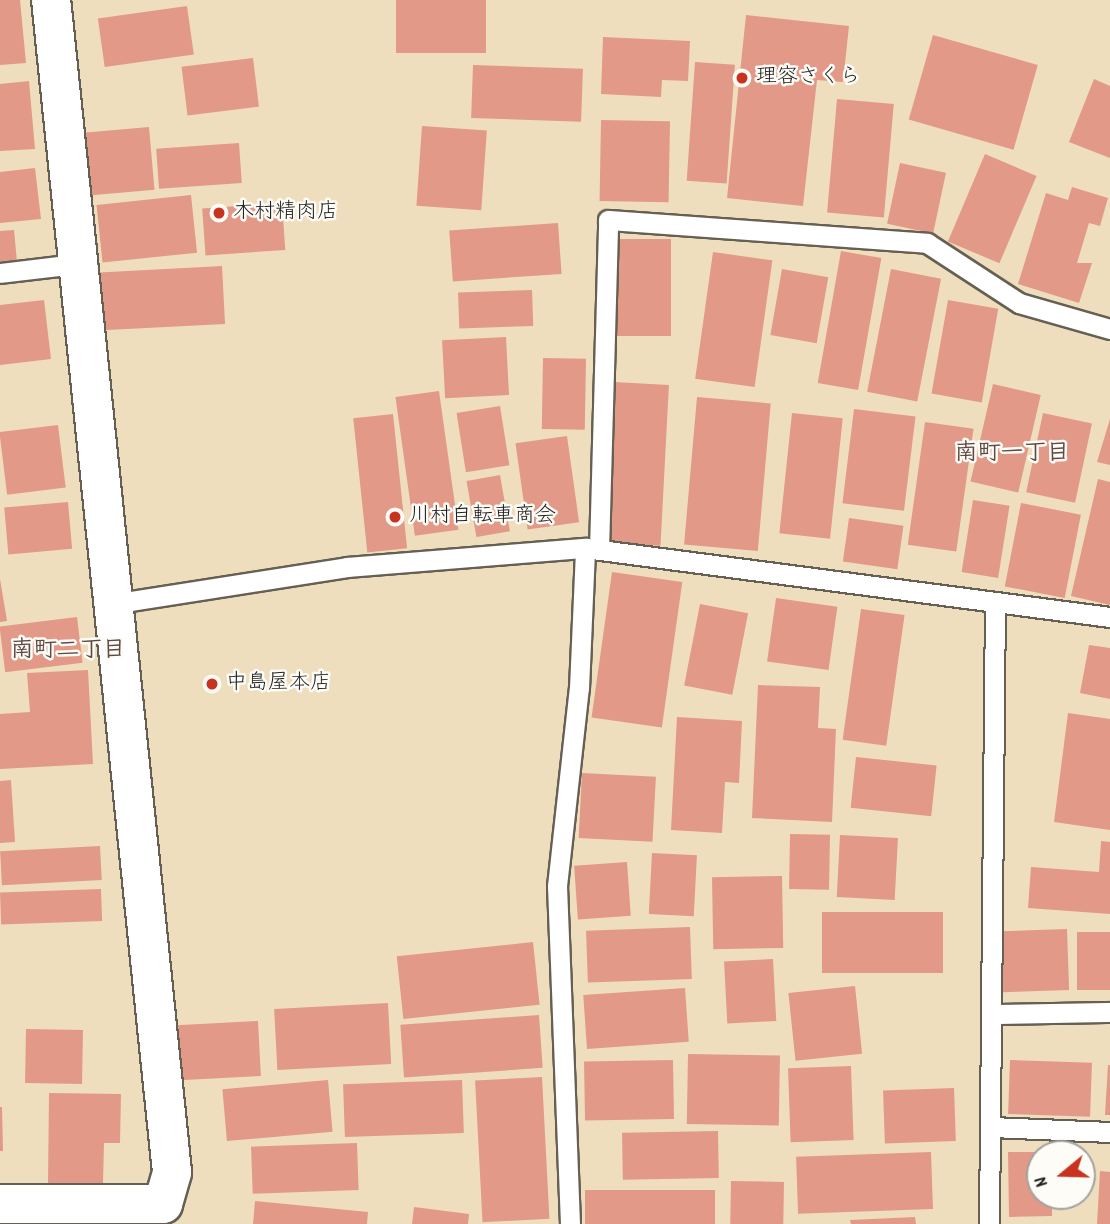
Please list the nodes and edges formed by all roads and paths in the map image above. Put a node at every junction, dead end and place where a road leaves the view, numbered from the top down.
1 (51, 0) edge
2 (76, 264) junction
3 (0, 273) edge
4 (1110, 329) edge
5 (592, 549) junction
6 (995, 602) junction
7 (112, 604) junction
8 (1110, 617) edge
9 (1110, 1012) edge
10 (993, 1014) junction
11 (991, 1127) junction
12 (1110, 1132) edge
13 (0, 1204) edge
14 (164, 1214) edge
15 (570, 1224) edge
16 (989, 1224) edge

1 - 2 street
2 - 3 lane
2 - 7 street
4 - 5 lane
5 - 6 lane
5 - 7 lane
5 - 15 lane
6 - 8 lane
6 - 10 lane
7 - 14 street
9 - 10 lane
10 - 11 lane
11 - 12 lane
11 - 16 lane
13 - 14 street

